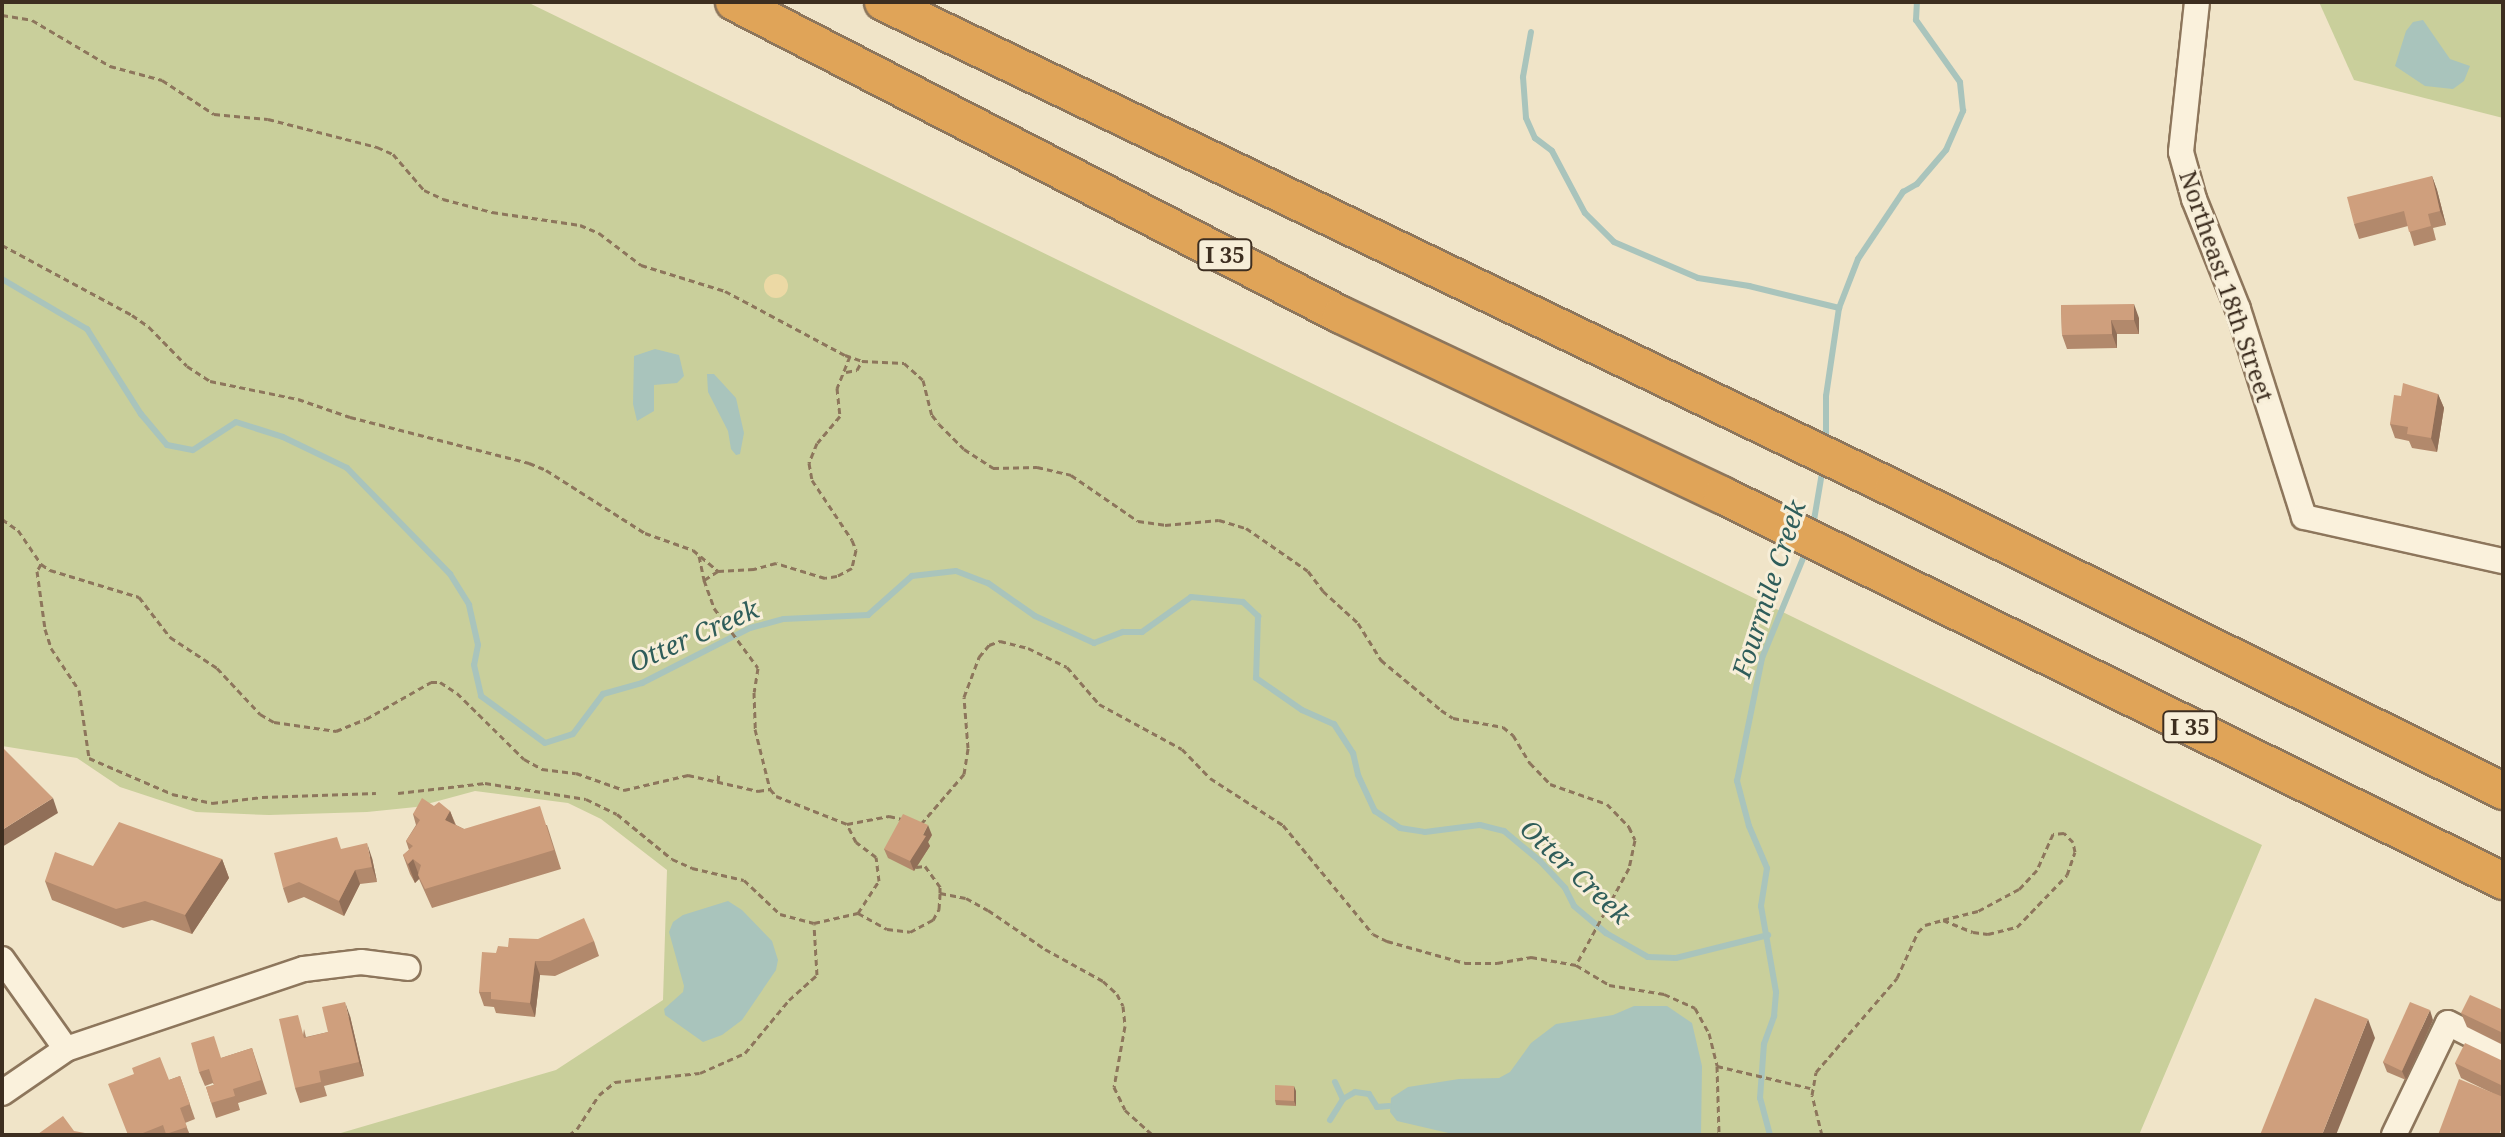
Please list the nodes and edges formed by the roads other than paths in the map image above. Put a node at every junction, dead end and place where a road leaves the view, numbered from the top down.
1 (734, 2) edge
2 (883, 2) edge
3 (2197, 2) edge
4 (2503, 561) edge
5 (2503, 791) edge
6 (2503, 881) edge
7 (2, 959) edge
8 (408, 968) dead end
9 (66, 1049) junction
10 (2503, 1051) edge
11 (2, 1093) edge
12 (2394, 1135) edge

1 - 6 highway, I 35
2 - 5 highway
3 - 4 street, Northeast 18th Street
7 - 9 street
8 - 9 street
9 - 11 street
10 - 12 street

